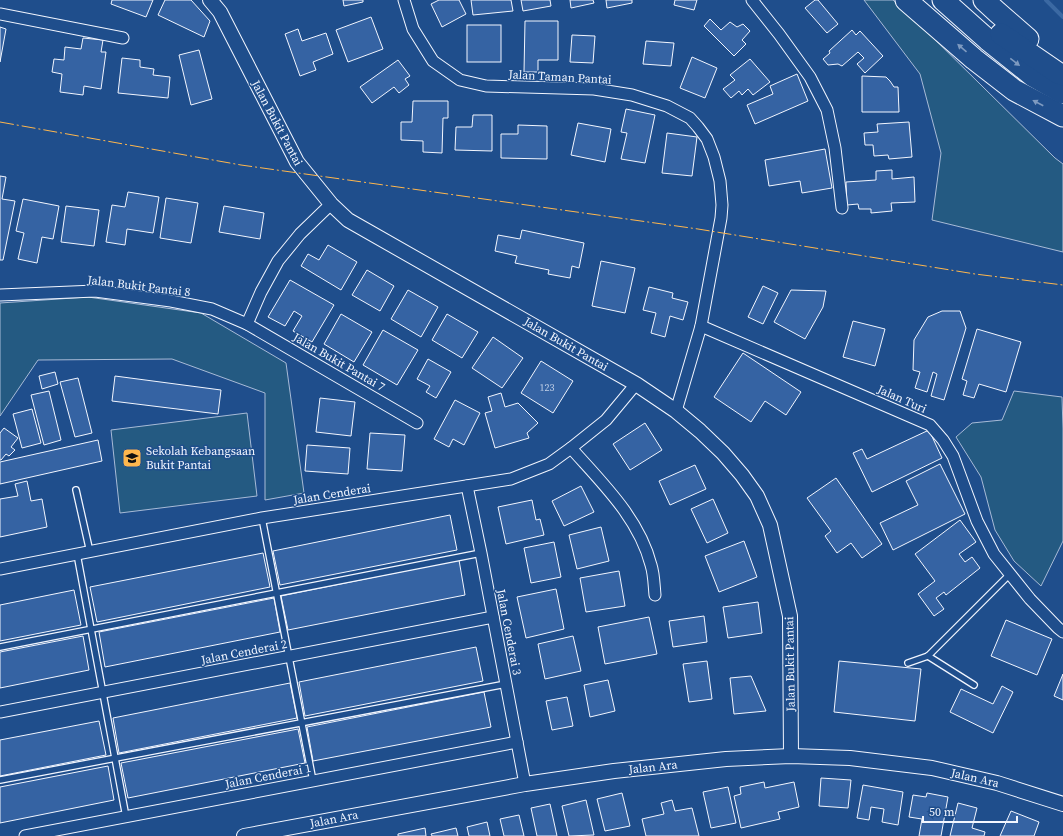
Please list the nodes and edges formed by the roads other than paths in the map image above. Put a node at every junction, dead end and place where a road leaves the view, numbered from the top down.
1 (210, 0) edge
2 (404, 0) edge
3 (752, 0) edge
4 (906, 0) edge
5 (943, 0) edge
6 (961, 0) edge
7 (984, 0) edge
8 (0, 14) edge
9 (123, 38) dead end
10 (1063, 66) edge
11 (1063, 75) edge
12 (1063, 93) edge
13 (1063, 116) edge
14 (331, 204) junction
15 (842, 208) dead end
16 (0, 295) edge
17 (247, 324) junction
18 (701, 326) junction
19 (636, 384) junction
20 (676, 411) junction
21 (418, 423) dead end
22 (571, 448) junction
23 (467, 486) junction
24 (76, 490) dead end
25 (262, 518) junction
26 (90, 552) junction
27 (481, 553) junction
28 (77, 554) junction
29 (0, 569) edge
30 (1009, 575) junction
31 (276, 593) junction
32 (655, 596) dead end
33 (493, 617) junction
34 (91, 629) junction
35 (1063, 632) edge
36 (0, 647) edge
37 (928, 656) junction
38 (288, 657) junction
39 (908, 663) dead end
40 (506, 684) junction
41 (974, 685) dead end
42 (102, 692) junction
43 (0, 712) edge
44 (301, 723) junction
45 (517, 742) junction
46 (791, 756) junction
47 (115, 758) junction
48 (0, 780) edge
49 (313, 781) junction
50 (524, 784) junction
51 (1063, 804) edge
52 (126, 817) junction
53 (25, 836) edge
54 (244, 836) edge

1 - 14 street, Jalan Bukit Pantai
2 - 18 street, Jalan Taman Pantai
3 - 15 street
13 -> 4 highway
5 -> 12 highway
6 - 11 highway
7 - 10 highway
8 - 9 street
14 - 17 street
14 - 19 street, Jalan Bukit Pantai
16 - 17 street, Jalan Bukit Pantai 8
17 - 21 street, Jalan Bukit Pantai 7
18 - 20 street, Jalan Taman Pantai
18 - 30 street, Jalan Turi
19 - 20 street, Jalan Bukit Pantai
19 - 22 street, Jalan Cenderai
20 - 46 street, Jalan Bukit Pantai
22 - 23 street, Jalan Cenderai
22 - 32 street
23 - 25 street, Jalan Cenderai
23 - 27 street, Jalan Cenderai 3
24 - 26 lane
25 - 26 street, Jalan Cenderai
25 - 31 lane
26 - 28 street, Jalan Cenderai
27 - 31 lane
27 - 33 street, Jalan Cenderai 3
28 - 29 street, Jalan Cenderai
28 - 34 lane
30 - 35 street, Jalan Turi
30 - 37 lane
31 - 34 lane
31 - 38 lane
33 - 38 street, Jalan Cenderai 2
33 - 40 street, Jalan Cenderai 3
34 - 36 lane
34 - 42 lane
37 - 39 lane
37 - 41 lane
38 - 42 street, Jalan Cenderai 2
38 - 44 lane
40 - 44 lane
40 - 45 street, Jalan Cenderai 3
42 - 43 street, Jalan Cenderai 2
42 - 47 lane
44 - 47 lane
44 - 49 lane
45 - 49 street, Jalan Cenderai 1
45 - 50 street, Jalan Cenderai 3
46 - 50 street, Jalan Ara
46 - 51 street, Jalan Ara
47 - 48 lane
47 - 52 lane
49 - 52 street, Jalan Cenderai 1
50 - 54 street, Jalan Ara
52 - 53 street, Jalan Cenderai 1

